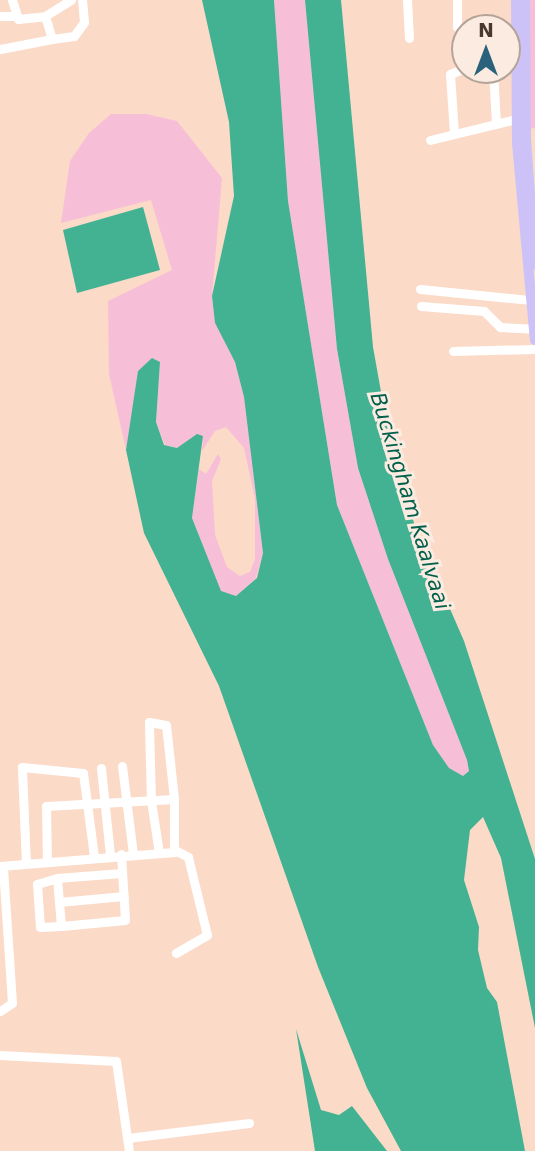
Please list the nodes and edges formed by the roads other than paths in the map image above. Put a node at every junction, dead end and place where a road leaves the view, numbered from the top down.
1 (12, 0) edge
2 (71, 0) edge
3 (82, 0) edge
4 (407, 0) edge
5 (525, 0) edge
6 (46, 16) junction
7 (16, 18) junction
8 (2, 19) edge
9 (409, 37) dead end
10 (52, 40) junction
11 (0, 49) edge
12 (451, 74) edge
13 (494, 84) edge
14 (514, 84) edge
15 (516, 119) junction
16 (496, 124) junction
17 (521, 132) junction
18 (454, 133) junction
19 (429, 140) dead end
20 (535, 265) edge
21 (420, 289) dead end
22 (531, 300) junction
23 (421, 306) dead end
24 (534, 335) edge
25 (535, 349) edge
26 (453, 351) dead end
27 (122, 766) dead end
28 (101, 768) dead end
29 (174, 799) junction
30 (151, 801) junction
31 (127, 803) junction
32 (88, 804) junction
33 (105, 804) junction
34 (175, 850) junction
35 (159, 853) junction
36 (121, 854) junction
37 (133, 854) junction
38 (110, 855) junction
39 (94, 857) junction
40 (47, 862) junction
41 (26, 864) junction
42 (2, 866) edge
43 (122, 873) junction
44 (57, 878) junction
45 (124, 897) junction
46 (59, 902) junction
47 (61, 926) junction
48 (176, 953) dead end
49 (0, 1011) edge
50 (0, 1055) edge
51 (249, 1123) dead end
52 (128, 1138) junction
53 (129, 1151) edge

1 - 7 street
2 - 6 street
3 - 10 street
4 - 9 street
5 - 17 main road
6 - 7 street
6 - 10 street
7 - 8 street
10 - 11 street
12 - 18 street
13 - 16 street
14 - 15 main road
15 - 16 street
15 - 17 main road
16 - 18 street
17 - 20 main road
17 - 22 main road
18 - 19 street
21 - 22 street
22 - 24 main road
23 - 24 street
25 - 26 street
27 - 31 street
28 - 33 street
29 - 30 street
29 - 30 street
29 - 34 street
30 - 31 street
30 - 35 street
31 - 33 street
31 - 37 street
32 - 33 street
32 - 39 street
32 - 40 street
32 - 41 street
33 - 38 street
34 - 35 street
34 - 48 street
35 - 37 street
36 - 37 street
36 - 38 street
36 - 43 street
38 - 39 street
39 - 40 street
40 - 41 street
41 - 42 street
42 - 49 street
43 - 44 street
43 - 45 street
44 - 46 street
44 - 47 street
45 - 46 street
45 - 47 street
46 - 47 street
50 - 52 street
51 - 52 street
52 - 53 street

